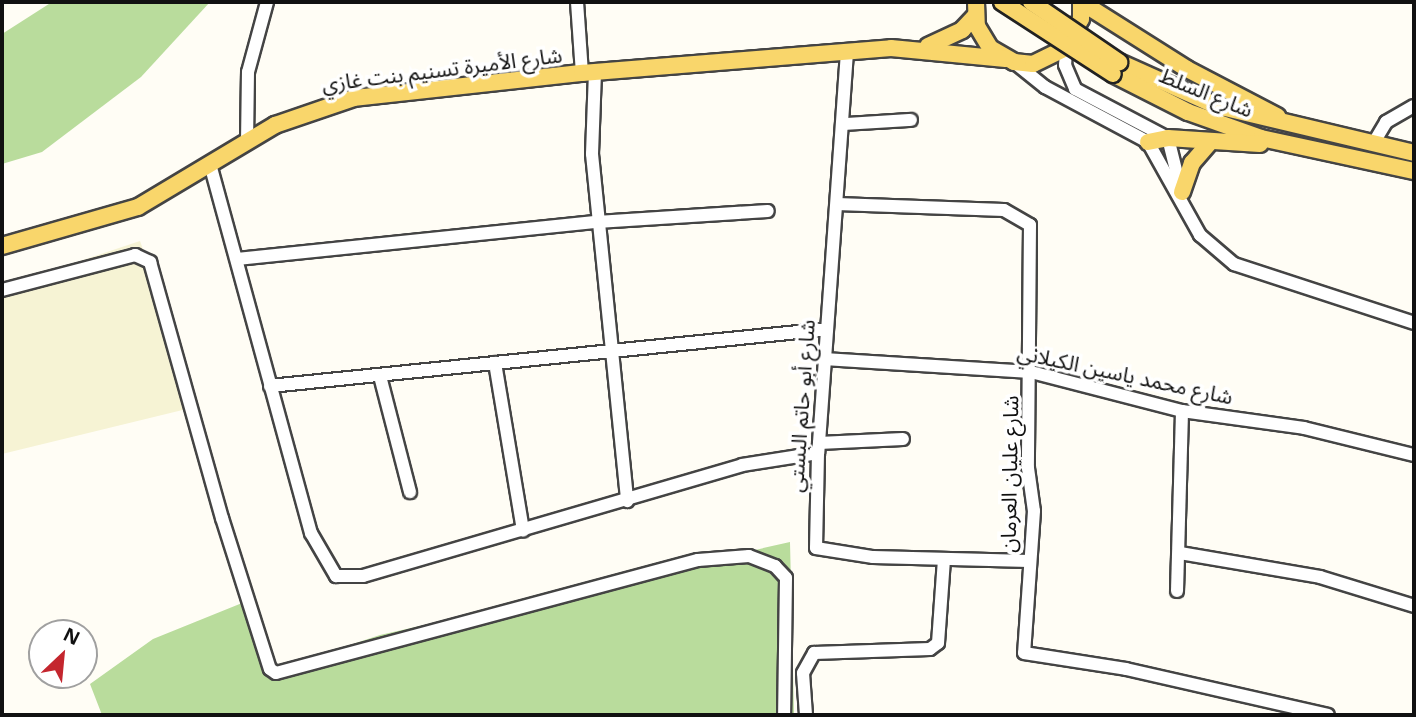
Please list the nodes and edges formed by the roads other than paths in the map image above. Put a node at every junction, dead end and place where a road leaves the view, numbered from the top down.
1 (267, 2) edge
2 (578, 2) edge
3 (1002, 2) edge
4 (1031, 2) edge
5 (1081, 2) edge
6 (974, 6) edge
7 (1066, 48) junction
8 (919, 50) junction
9 (847, 52) junction
10 (1009, 60) junction
11 (1116, 68) junction
12 (589, 72) junction
13 (1414, 106) edge
14 (911, 120) dead end
15 (845, 124) junction
16 (1297, 127) junction
17 (1168, 138) junction
18 (1211, 141) junction
19 (1148, 142) junction
20 (247, 143) junction
21 (1373, 144) junction
22 (1301, 149) junction
23 (1414, 153) edge
24 (210, 164) junction
25 (1414, 172) edge
26 (1182, 197) junction
27 (837, 204) junction
28 (768, 211) dead end
29 (597, 222) junction
30 (2, 246) edge
31 (237, 259) junction
32 (2, 289) edge
33 (1414, 323) edge
34 (827, 329) junction
35 (609, 352) junction
36 (824, 359) junction
37 (495, 363) junction
38 (1031, 372) junction
39 (380, 376) junction
40 (270, 386) junction
41 (1182, 411) junction
42 (904, 439) dead end
43 (818, 448) junction
44 (1414, 455) edge
45 (410, 492) dead end
46 (627, 501) junction
47 (523, 531) junction
48 (1180, 553) junction
49 (944, 560) junction
50 (1029, 561) junction
51 (1177, 591) dead end
52 (1414, 606) edge
53 (785, 715) edge
54 (806, 715) edge
55 (1322, 715) edge

1 - 20 street
2 - 12 street
3 - 11 main road, شارع السلط, bridge
4 - 11 main road, شارع السلط, bridge
5 - 7 main road
5 - 16 main road
6 - 8 main road, شارع الأميرة تسنيم بنت غازي
6 - 10 main road
7 - 10 main road, شارع الأميرة تسنيم بنت غازي
7 - 17 street
8 - 9 main road, شارع الأميرة تسنيم بنت غازي
8 - 10 main road, شارع الأميرة تسنيم بنت غازي
9 - 12 main road, شارع الأميرة تسنيم بنت غازي
9 - 15 street, شارع أبو حاتم البستي
10 - 19 street
11 - 16 main road, شارع السلط
11 - 22 main road, شارع السلط
12 - 20 main road, شارع الأميرة تسنيم بنت غازي
12 - 29 street
13 - 21 street
14 - 15 street
15 - 27 street, شارع أبو حاتم البستي
16 - 21 main road, شارع السلط
17 - 18 main road
17 - 19 main road
17 - 26 street
18 - 22 main road
18 - 26 main road
19 - 26 street
20 - 24 main road, شارع الأميرة تسنيم بنت غازي
21 - 23 main road, شارع السلط
22 - 25 main road, شارع السلط
24 - 30 main road, شارع الأميرة تسنيم بنت غازي
24 - 31 street
26 - 33 street
27 - 34 street, شارع أبو حاتم البستي
27 - 38 street, شارع عليان العرمان
28 - 29 street
29 - 31 street
29 - 35 street
31 - 40 street
32 - 53 street
34 - 35 street
34 - 36 street, شارع أبو حاتم البستي
35 - 37 street
35 - 46 street
36 - 38 street, شارع محمد ياسين الكيلاني
36 - 43 street, شارع أبو حاتم البستي
37 - 39 street
37 - 47 street
38 - 41 street, شارع محمد ياسين الكيلاني
38 - 50 street, شارع عليان العرمان
39 - 40 street
39 - 45 street
40 - 47 street
41 - 44 street, شارع محمد ياسين الكيلاني
41 - 48 street
42 - 43 street
43 - 46 street
43 - 49 street, شارع أبو حاتم البستي
46 - 47 street
48 - 51 street
48 - 52 street
49 - 50 street, شارع أبو حاتم البستي
49 - 54 street
50 - 55 street, شارع عليان العرمان

